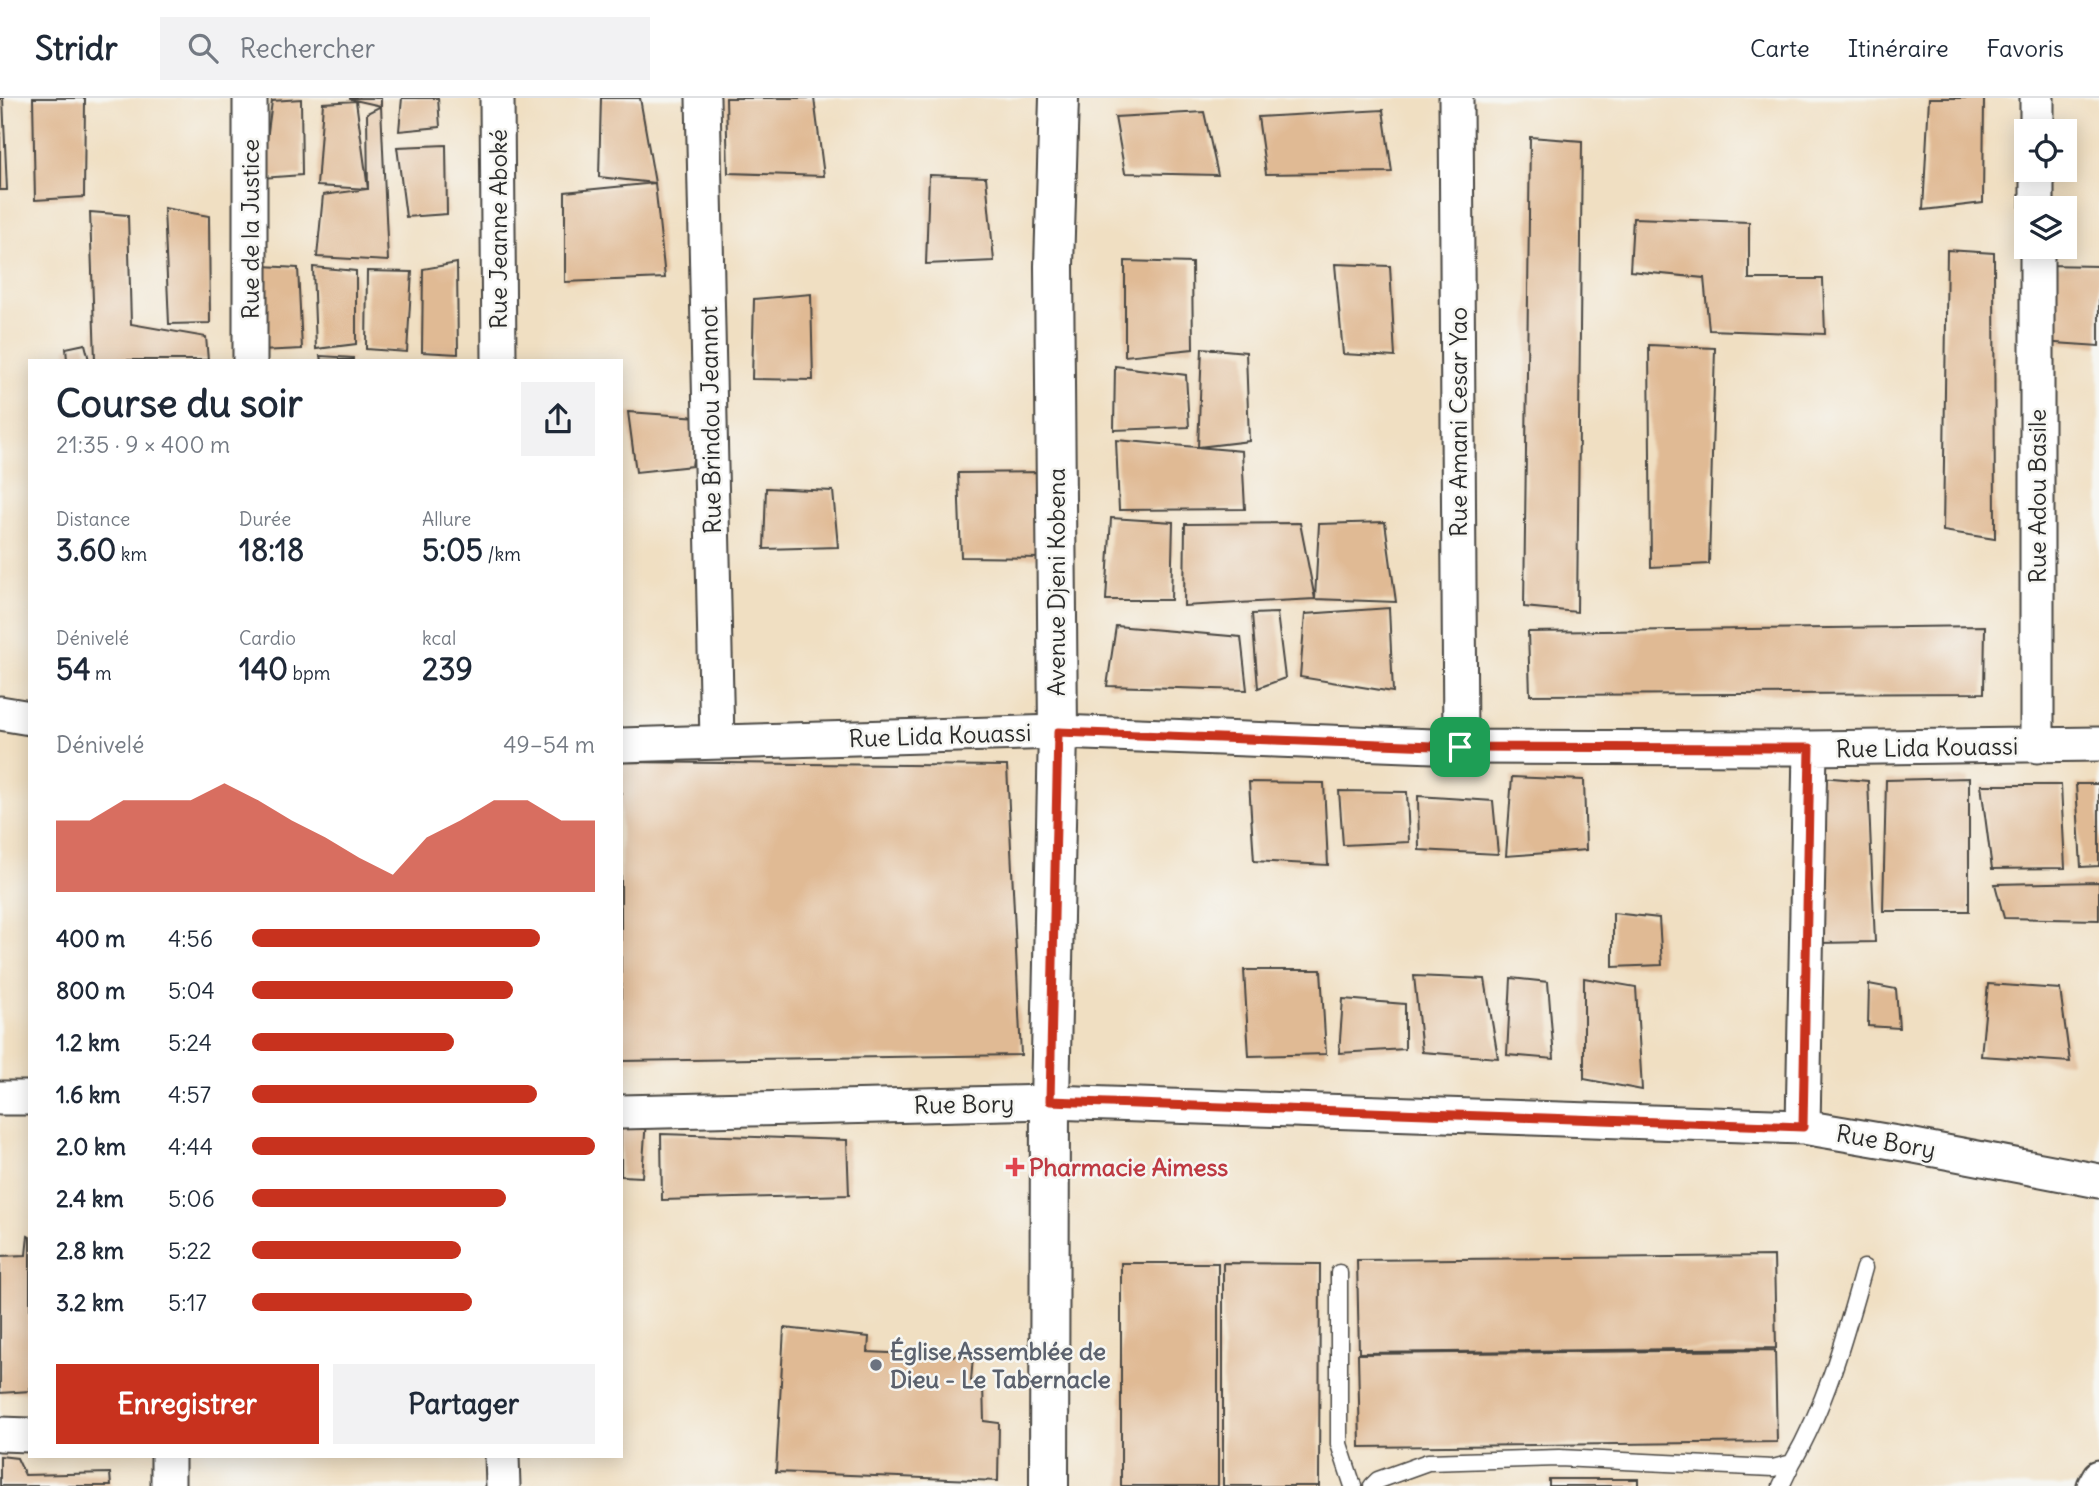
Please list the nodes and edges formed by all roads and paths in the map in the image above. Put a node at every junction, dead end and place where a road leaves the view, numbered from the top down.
1 (250, 98) edge
2 (497, 98) edge
3 (703, 98) edge
4 (1059, 98) edge
5 (1456, 98) edge
6 (2036, 98) edge
7 (2036, 119) edge
8 (2036, 259) edge
9 (250, 359) edge
10 (499, 359) edge
11 (0, 713) edge
12 (28, 718) edge
13 (1058, 732) junction
14 (717, 742) junction
15 (2099, 744) edge
16 (623, 745) edge
17 (2036, 746) junction
18 (1460, 747) junction
19 (1810, 748) junction
20 (0, 1098) edge
21 (28, 1098) edge
22 (1050, 1101) junction
23 (623, 1112) edge
24 (1803, 1127) junction
25 (2099, 1181) edge
26 (1864, 1268) dead end
27 (1339, 1273) dead end
28 (0, 1434) edge
29 (28, 1435) edge
30 (168, 1458) edge
31 (502, 1458) edge
32 (1792, 1463) junction
33 (2099, 1477) edge
34 (168, 1486) edge
35 (503, 1486) edge
36 (1048, 1486) edge
37 (1353, 1486) edge
38 (1372, 1486) edge
39 (1781, 1486) edge
40 (2095, 1486) edge

1 - 9 street, Rue de la Justice
2 - 10 street, Rue Jeanne Aboké
3 - 14 street, Rue Brindou Jeannot
4 - 13 street, Avenue Djeni Kobena
5 - 18 street, Rue Amani Cesar Yao
6 - 7 street
8 - 17 street, Rue Adou Basile
11 - 12 street
13 - 14 street, Rue Lida Kouassi
13 - 18 street, Rue Lida Kouassi
13 - 22 street, Avenue Djeni Kobena
14 - 16 street, Rue Lida Kouassi
15 - 17 street, Rue Lida Kouassi
17 - 19 street, Rue Lida Kouassi
18 - 19 street, Rue Lida Kouassi
19 - 24 street
20 - 21 street
22 - 23 street, Rue Bory
22 - 24 street, Rue Bory
22 - 36 street, Avenue Djeni Kobena
24 - 25 street, Rue Bory
26 - 32 lane
27 - 37 lane
28 - 29 street
30 - 34 street
31 - 35 street
32 - 38 lane
32 - 39 lane
33 - 40 street

